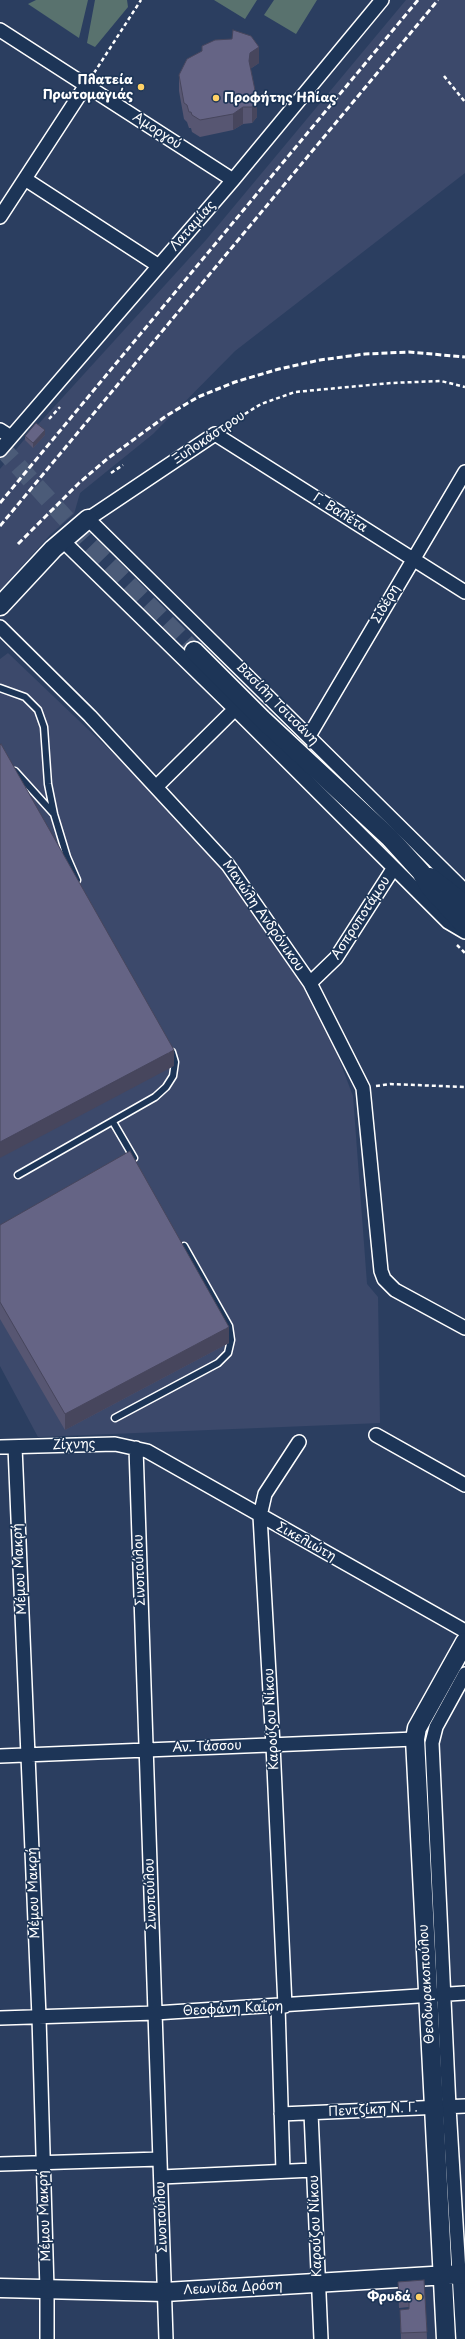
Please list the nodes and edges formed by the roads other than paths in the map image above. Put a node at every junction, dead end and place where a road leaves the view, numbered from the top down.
1 (382, 0) edge
2 (0, 30) edge
3 (86, 85) junction
4 (25, 179) junction
5 (233, 180) junction
6 (0, 217) edge
7 (159, 266) junction
8 (0, 430) edge
9 (215, 434) joint
10 (11, 437) junction
11 (0, 450) edge
12 (465, 472) edge
13 (88, 519) junction
14 (62, 540) junction
15 (413, 559) junction
16 (465, 592) edge
17 (0, 606) edge
18 (0, 627) edge
19 (194, 651) tunnel mouth
20 (0, 688) edge
21 (235, 709) junction
22 (309, 736) junction
23 (8, 764) edge
24 (157, 786) junction
25 (54, 814) junction
26 (393, 869) junction
27 (420, 872) junction
28 (79, 884) edge
29 (465, 891) edge
30 (465, 904) edge
31 (465, 926) edge
32 (465, 932) edge
33 (310, 983) junction
34 (167, 1042) edge
35 (113, 1122) junction
36 (136, 1162) edge
37 (18, 1175) dead end
38 (178, 1237) edge
39 (465, 1328) edge
40 (115, 1418) dead end
41 (376, 1435) dead end
42 (299, 1442) dead end
43 (15, 1446) junction
44 (0, 1447) edge
45 (142, 1450) junction
46 (465, 1485) edge
47 (260, 1516) junction
48 (465, 1630) edge
49 (465, 1642) edge
50 (465, 1674) edge
51 (415, 1739) junction
52 (273, 1745) junction
53 (146, 1749) junction
54 (28, 1754) junction
55 (0, 1756) edge
56 (465, 1993) edge
57 (436, 1995) junction
58 (282, 2006) junction
59 (155, 2013) junction
60 (38, 2017) junction
61 (0, 2018) edge
62 (465, 2106) edge
63 (441, 2107) junction
64 (311, 2113) junction
65 (281, 2114) junction
66 (160, 2159) junction
67 (43, 2162) junction
68 (0, 2164) edge
69 (313, 2170) junction
70 (283, 2171) junction
71 (161, 2177) junction
72 (463, 2274) edge
73 (443, 2275) junction
74 (318, 2283) junction
75 (0, 2288) edge
76 (47, 2289) junction
77 (165, 2292) junction
78 (47, 2339) edge
79 (166, 2339) edge
80 (321, 2339) edge
81 (446, 2339) edge
82 (463, 2339) edge

1 - 5 street, Λαταμίας
2 - 3 street, Αμοργού
3 - 4 street
3 - 5 street, Αμοργού
4 - 6 street
4 - 7 street
5 - 7 street, Λαταμίας
7 - 10 street, Λαταμίας
8 - 10 street
9 - 13 street, Ξυλοκάστρου
9 - 15 street, Γ. Βαλέτα
10 - 11 street, Λαταμίας
12 - 15 street, Σιδέρη
13 - 14 street, Ξυλοκάστρου
13 - 22 street, Βασίλη Τσιτσάνη
14 - 17 street, Ξυλοκάστρου
14 - 21 street
15 - 16 street, Γ. Βαλέτα
15 - 22 street, Σιδέρη
18 - 24 street, Μανώλη Ανδρόνικου
19 - 27 street
20 - 25 lane
21 - 24 street
21 - 26 street
22 - 29 street, Βασίλη Τσιτσάνη
23 - 25 lane
24 - 33 street, Μανώλη Ανδρόνικου
25 - 28 lane
26 - 32 street
26 - 33 street, Ασπροποτάμου
27 - 30 street
27 - 31 street
33 - 39 street, Μανώλη Ανδρόνικου
34 - 35 lane
35 - 36 lane
35 - 37 lane
38 - 40 lane
41 - 46 street
42 - 47 street, Καρούζου Νίκου
43 - 44 street, Ζίχνης
43 - 45 street, Ζίχνης
43 - 54 street, Μέμου Μακρή
45 - 47 street, Σικελιώτη
45 - 53 street, Σινοπούλου
47 - 48 street, Σικελιώτη
47 - 52 street, Καρούζου Νίκου
49 - 51 street, Θεοδωρακοπούλου
50 - 57 street
51 - 52 street, Αν. Τάσσου
51 - 57 street, Θεοδωρακοπούλου
52 - 53 street, Αν. Τάσσου
52 - 58 street, Καρούζου Νίκου
53 - 54 street, Αν. Τάσσου
53 - 59 street, Σινοπούλου
54 - 55 street, Αν. Τάσσου
54 - 60 street, Μέμου Μακρή
56 - 57 street, Θεοφάνη Καΐρη
57 - 58 street, Θεοφάνη Καΐρη
57 - 63 street, Θεοδωρακοπούλου
58 - 59 street, Θεοφάνη Καΐρη
58 - 65 street, Καρούζου Νίκου
59 - 60 street, Θεοφάνη Καΐρη
59 - 66 street, Σινοπούλου
60 - 61 street, Θεοφάνη Καΐρη
60 - 67 street, Μέμου Μακρή
62 - 63 street, Πεντζίκη Ν. Γ.
63 - 64 street, Πεντζίκη Ν. Γ.
63 - 72 street
63 - 73 street, Θεοδωρακοπούλου
64 - 65 street, Πεντζίκη Ν. Γ.
64 - 69 street, Καρούζου Νίκου
65 - 70 street, Καρούζου Νίκου
66 - 67 street
66 - 71 street, Σινοπούλου
67 - 68 street
67 - 76 street, Μέμου Μακρή
69 - 70 street
69 - 74 street, Καρούζου Νίκου
70 - 71 street
71 - 77 street, Σινοπούλου
72 - 73 street, Λεωνίδα Δρόση
72 - 82 street
73 - 74 street, Λεωνίδα Δρόση
73 - 81 street, Θεοδωρακοπούλου
74 - 77 street, Λεωνίδα Δρόση
74 - 80 street, Καρούζου Νίκου
75 - 76 street, Λεωνίδα Δρόση
76 - 77 street, Λεωνίδα Δρόση
76 - 78 street, Μέμου Μακρή
77 - 79 street, Σινοπούλου

